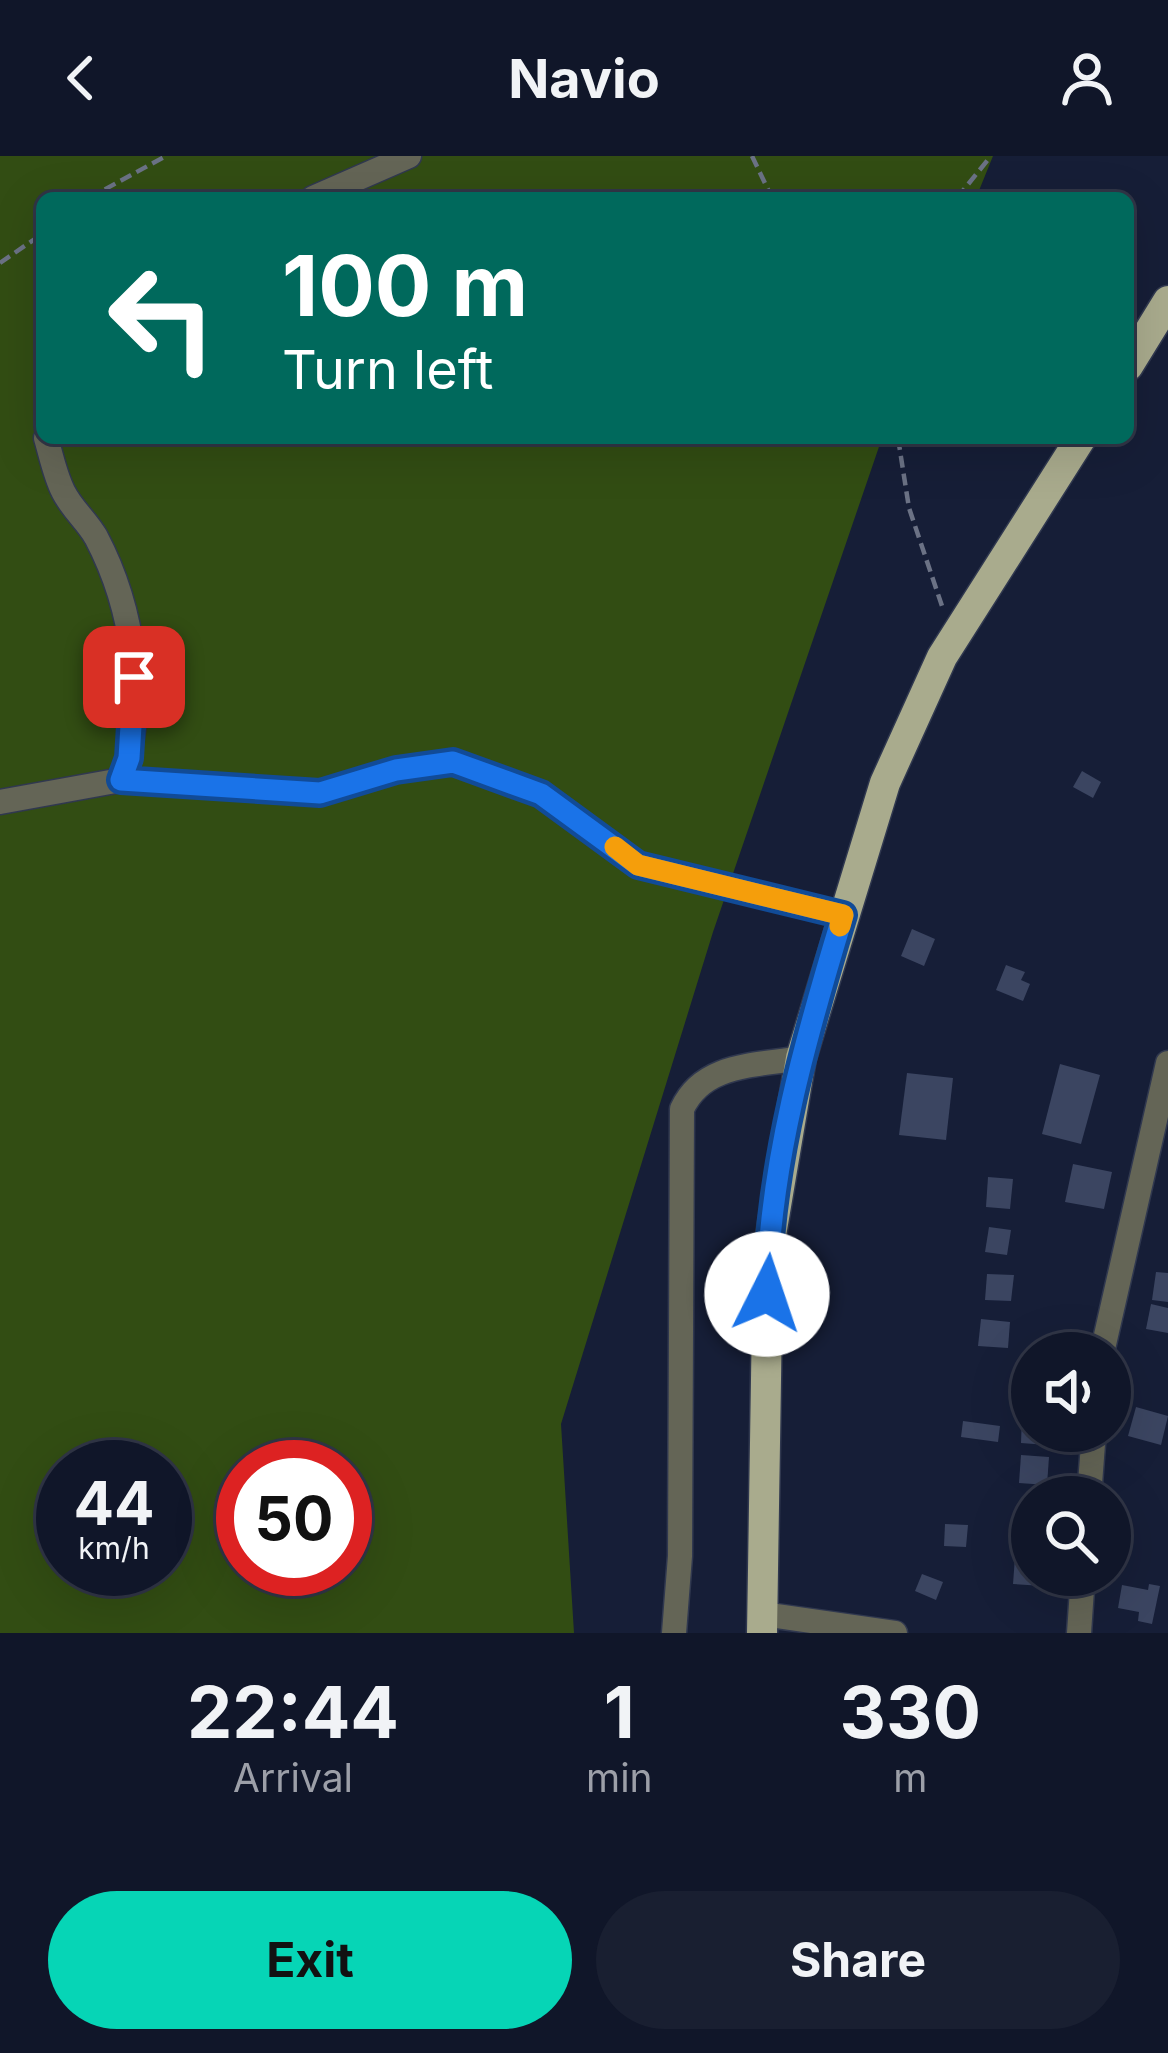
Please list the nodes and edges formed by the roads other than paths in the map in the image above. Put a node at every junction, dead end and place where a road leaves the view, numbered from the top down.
1 (409, 156) edge
2 (327, 192) edge
3 (1168, 302) edge
4 (1134, 356) edge
5 (48, 444) edge
6 (1078, 444) edge
7 (121, 780) junction
8 (0, 802) edge
9 (843, 915) junction
10 (800, 1058) junction
11 (1168, 1064) edge
12 (1168, 1076) edge
13 (1107, 1332) edge
14 (1082, 1596) edge
15 (762, 1623) edge
16 (674, 1633) edge
17 (896, 1633) edge
18 (1079, 1633) edge

1 - 2 street
3 - 4 main road
5 - 7 street
6 - 9 main road
7 - 8 street
7 - 9 street
9 - 10 main road
10 - 15 main road
10 - 16 street
11 - 12 street
12 - 13 street
14 - 18 street
15 - 17 street

